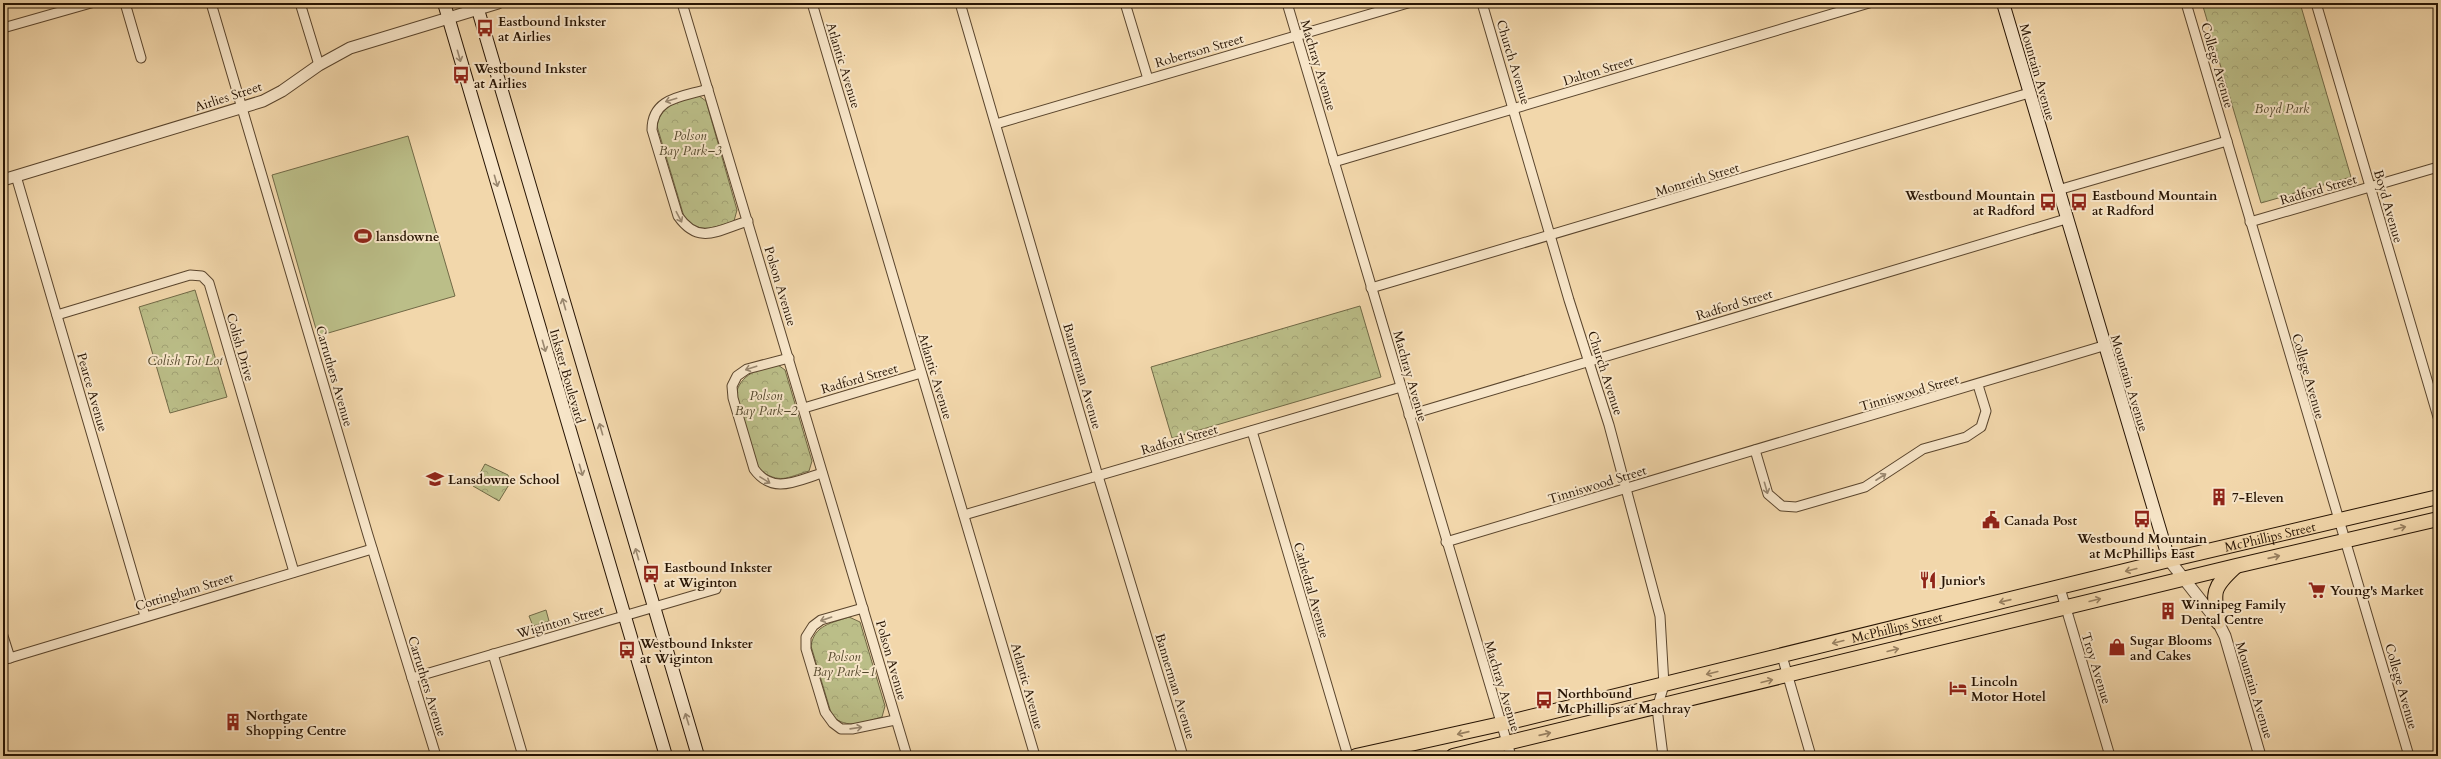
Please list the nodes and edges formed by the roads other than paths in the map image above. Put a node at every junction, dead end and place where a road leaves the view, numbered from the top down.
1 (91, 3) edge
2 (125, 3) edge
3 (211, 3) edge
4 (300, 3) edge
5 (444, 3) edge
6 (498, 3) edge
7 (682, 3) edge
8 (812, 3) edge
9 (960, 3) edge
10 (1125, 3) edge
11 (1286, 3) edge
12 (1408, 3) edge
13 (1482, 3) edge
14 (1869, 3) edge
15 (2003, 3) edge
16 (2186, 3) edge
17 (2316, 3) edge
18 (477, 6) edge
19 (448, 18) junction
20 (3, 28) edge
21 (1296, 36) junction
22 (141, 58) dead end
23 (319, 65) junction
24 (1148, 78) junction
25 (708, 89) junction
26 (2029, 93) junction
27 (243, 108) junction
28 (1514, 109) junction
29 (996, 124) junction
30 (2227, 141) junction
31 (1334, 162) junction
32 (2438, 167) edge
33 (16, 176) junction
34 (3, 180) edge
35 (2370, 187) junction
36 (2058, 190) junction
37 (2066, 219) junction
38 (748, 222) junction
39 (2250, 222) junction
40 (1552, 235) junction
41 (1371, 288) junction
42 (57, 315) junction
43 (2104, 346) junction
44 (789, 358) junction
45 (1590, 361) junction
46 (921, 374) junction
47 (1978, 385) junction
48 (1401, 387) junction
49 (804, 408) junction
50 (1409, 415) junction
51 (2438, 416) edge
52 (1252, 431) junction
53 (1755, 450) junction
54 (822, 473) junction
55 (1098, 476) junction
56 (1626, 488) junction
57 (2438, 497) edge
58 (964, 515) junction
59 (2438, 519) edge
60 (2338, 520) junction
61 (2345, 541) junction
62 (1446, 542) junction
63 (372, 549) junction
64 (2169, 560) junction
65 (2236, 566) junction
66 (294, 572) junction
67 (2184, 579) junction
68 (2060, 588) junction
69 (716, 589) dead end
70 (653, 608) junction
71 (863, 608) junction
72 (2066, 608) junction
73 (146, 616) junction
74 (624, 616) junction
75 (2218, 622) junction
76 (3, 636) edge
77 (493, 654) junction
78 (1782, 656) junction
79 (6, 659) edge
80 (1788, 676) junction
81 (412, 678) junction
82 (1664, 685) junction
83 (1657, 708) junction
84 (895, 720) junction
85 (1501, 724) junction
86 (1509, 749) edge
87 (436, 756) edge
88 (523, 756) edge
89 (666, 756) edge
90 (698, 756) edge
91 (907, 756) edge
92 (1035, 756) edge
93 (1183, 756) edge
94 (1348, 756) edge
95 (1356, 756) edge
96 (1453, 756) edge
97 (1663, 756) edge
98 (1811, 756) edge
99 (2110, 756) edge
100 (2260, 756) edge
101 (2410, 756) edge

1 - 20 street
2 - 22 street
3 - 27 street, Carruthers Avenue
4 - 23 street
5 - 19 main road, Inkster Boulevard
6 - 18 street, Airlies Street
7 - 25 street, Polson Avenue
8 - 46 street, Atlantic Avenue
9 - 29 street, Bannerman Avenue
10 - 24 street
11 - 21 street, Machray Avenue
12 - 21 street, Robertson Street
13 - 28 street, Church Avenue
14 - 28 street, Dalton Street
15 - 26 main road, Mountain Avenue
16 - 30 street, College Avenue
17 - 35 street, Boyd Avenue
18 - 19 street, Airlies Street
70 -> 18 main road, Inkster Boulevard
19 - 23 street, Airlies Street
19 -> 74 main road, Inkster Boulevard
21 - 24 street, Robertson Street
21 - 31 street, Machray Avenue
23 - 27 street, Airlies Street
24 - 29 street, Robertson Street
25 - 38 street, Polson Avenue
25 -> 38 street
26 - 36 main road, Mountain Avenue
26 - 40 street, Monreith Street
27 - 33 street, Airlies Street
27 - 63 street, Carruthers Avenue
28 - 31 street, Dalton Street
28 - 40 street, Church Avenue
29 - 55 street, Bannerman Avenue
30 - 36 street
30 - 39 street, College Avenue
31 - 41 street, Machray Avenue
32 - 35 street, Radford Street
33 - 34 street, Airlies Street
33 - 42 street, Pearce Avenue
35 - 39 street, Radford Street
35 - 51 street, Boyd Avenue
36 - 37 main road, Mountain Avenue
37 - 43 main road, Mountain Avenue
37 - 45 street, Radford Street
38 - 44 street, Polson Avenue
39 - 60 street, College Avenue
40 - 41 street, Monreith Street
40 - 45 street, Church Avenue
41 - 48 street, Machray Avenue
42 - 66 street, Colish Drive
42 - 73 street, Pearce Avenue
43 - 47 street, Tinniswood Street
43 - 64 main road, Mountain Avenue
44 - 49 street, Polson Avenue
44 -> 54 street
45 - 50 street, Radford Street
45 - 56 street, Church Avenue
46 - 49 street, Radford Street
46 - 58 street, Atlantic Avenue
47 - 53 street, Tinniswood Street
53 -> 47 street, Tinniswood Street
48 - 50 street, Machray Avenue
48 - 52 street, Radford Street
49 - 54 street, Polson Avenue
50 - 62 street, Machray Avenue
52 - 55 street, Radford Street
52 - 94 street, Cathedral Avenue
53 - 56 street, Tinniswood Street
54 - 71 street, Polson Avenue
55 - 58 street, Radford Street
55 - 93 street, Bannerman Avenue
56 - 62 street, Tinniswood Street
56 - 82 street, Church Avenue
57 - 60 main road, McPhillips Street
58 - 92 street, Atlantic Avenue
61 -> 59 main road, McPhillips Street
60 - 61 street, College Avenue
60 - 64 main road, McPhillips Street
65 -> 61 main road, McPhillips Street
61 - 101 street, College Avenue
62 - 85 street, Machray Avenue
63 - 66 street, Cottingham Street
63 - 81 street, Carruthers Avenue
64 - 67 street, Mountain Avenue
64 -> 68 main road, McPhillips Street
65 - 67 main road, McPhillips Street
65 - 75 main road
66 - 73 street, Cottingham Street
72 -> 67 main road, McPhillips Street
67 - 75 street, Mountain Avenue
68 - 72 street, Troy Avenue
68 -> 78 main road, McPhillips Street
69 - 70 street, Wiginton Street
70 - 74 street, Wiginton Street
90 -> 70 main road, Inkster Boulevard
71 - 84 street, Polson Avenue
71 -> 84 street, Polson Avenue
80 -> 72 main road, McPhillips Street
72 - 99 street, Troy Avenue
73 - 79 street, Cottingham Street
74 - 77 street, Wiginton Street
74 - 89 main road, Inkster Boulevard
75 - 100 street, Mountain Avenue
76 - 79 street
77 - 81 street, Wiginton Street
77 - 88 street
78 - 80 street
78 -> 82 main road, McPhillips Street
83 -> 80 main road, McPhillips Street
80 - 98 street
81 - 87 street, Carruthers Avenue
82 - 83 street, Church Avenue
82 - 85 main road, McPhillips Street
86 -> 83 main road, McPhillips Street
83 - 97 street, Church Avenue
84 - 91 street, Polson Avenue
85 - 86 street, Machray Avenue
85 -> 95 main road, McPhillips Street
86 - 96 main road, McPhillips Street

